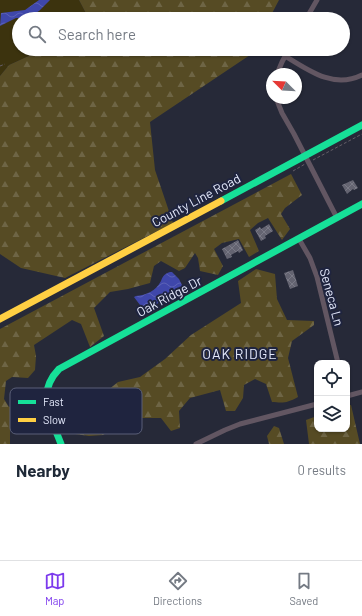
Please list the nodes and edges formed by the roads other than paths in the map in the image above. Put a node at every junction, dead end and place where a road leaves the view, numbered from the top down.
1 (317, 0) edge
2 (310, 12) edge
3 (285, 56) joint
4 (280, 68) edge
5 (362, 75) edge
6 (278, 104) edge
7 (362, 124) edge
8 (305, 156) junction
9 (362, 204) edge
10 (337, 218) junction
11 (299, 239) junction
12 (0, 319) edge
13 (337, 360) edge
14 (47, 388) edge
15 (362, 392) edge
16 (350, 394) edge
17 (314, 405) edge
18 (58, 434) edge
19 (62, 444) edge
20 (196, 444) edge

1 - 2 street
3 - 4 street
3 - 5 street
6 - 8 street
7 - 8 street, County Line Road
8 - 10 street
8 - 12 street, County Line Road
9 - 10 street, Oak Ridge Dr
10 - 11 street, Oak Ridge Dr
11 - 13 street, Seneca Ln
11 - 14 street, Oak Ridge Dr
15 - 16 street
17 - 20 street
18 - 19 street, Oak Ridge Dr

